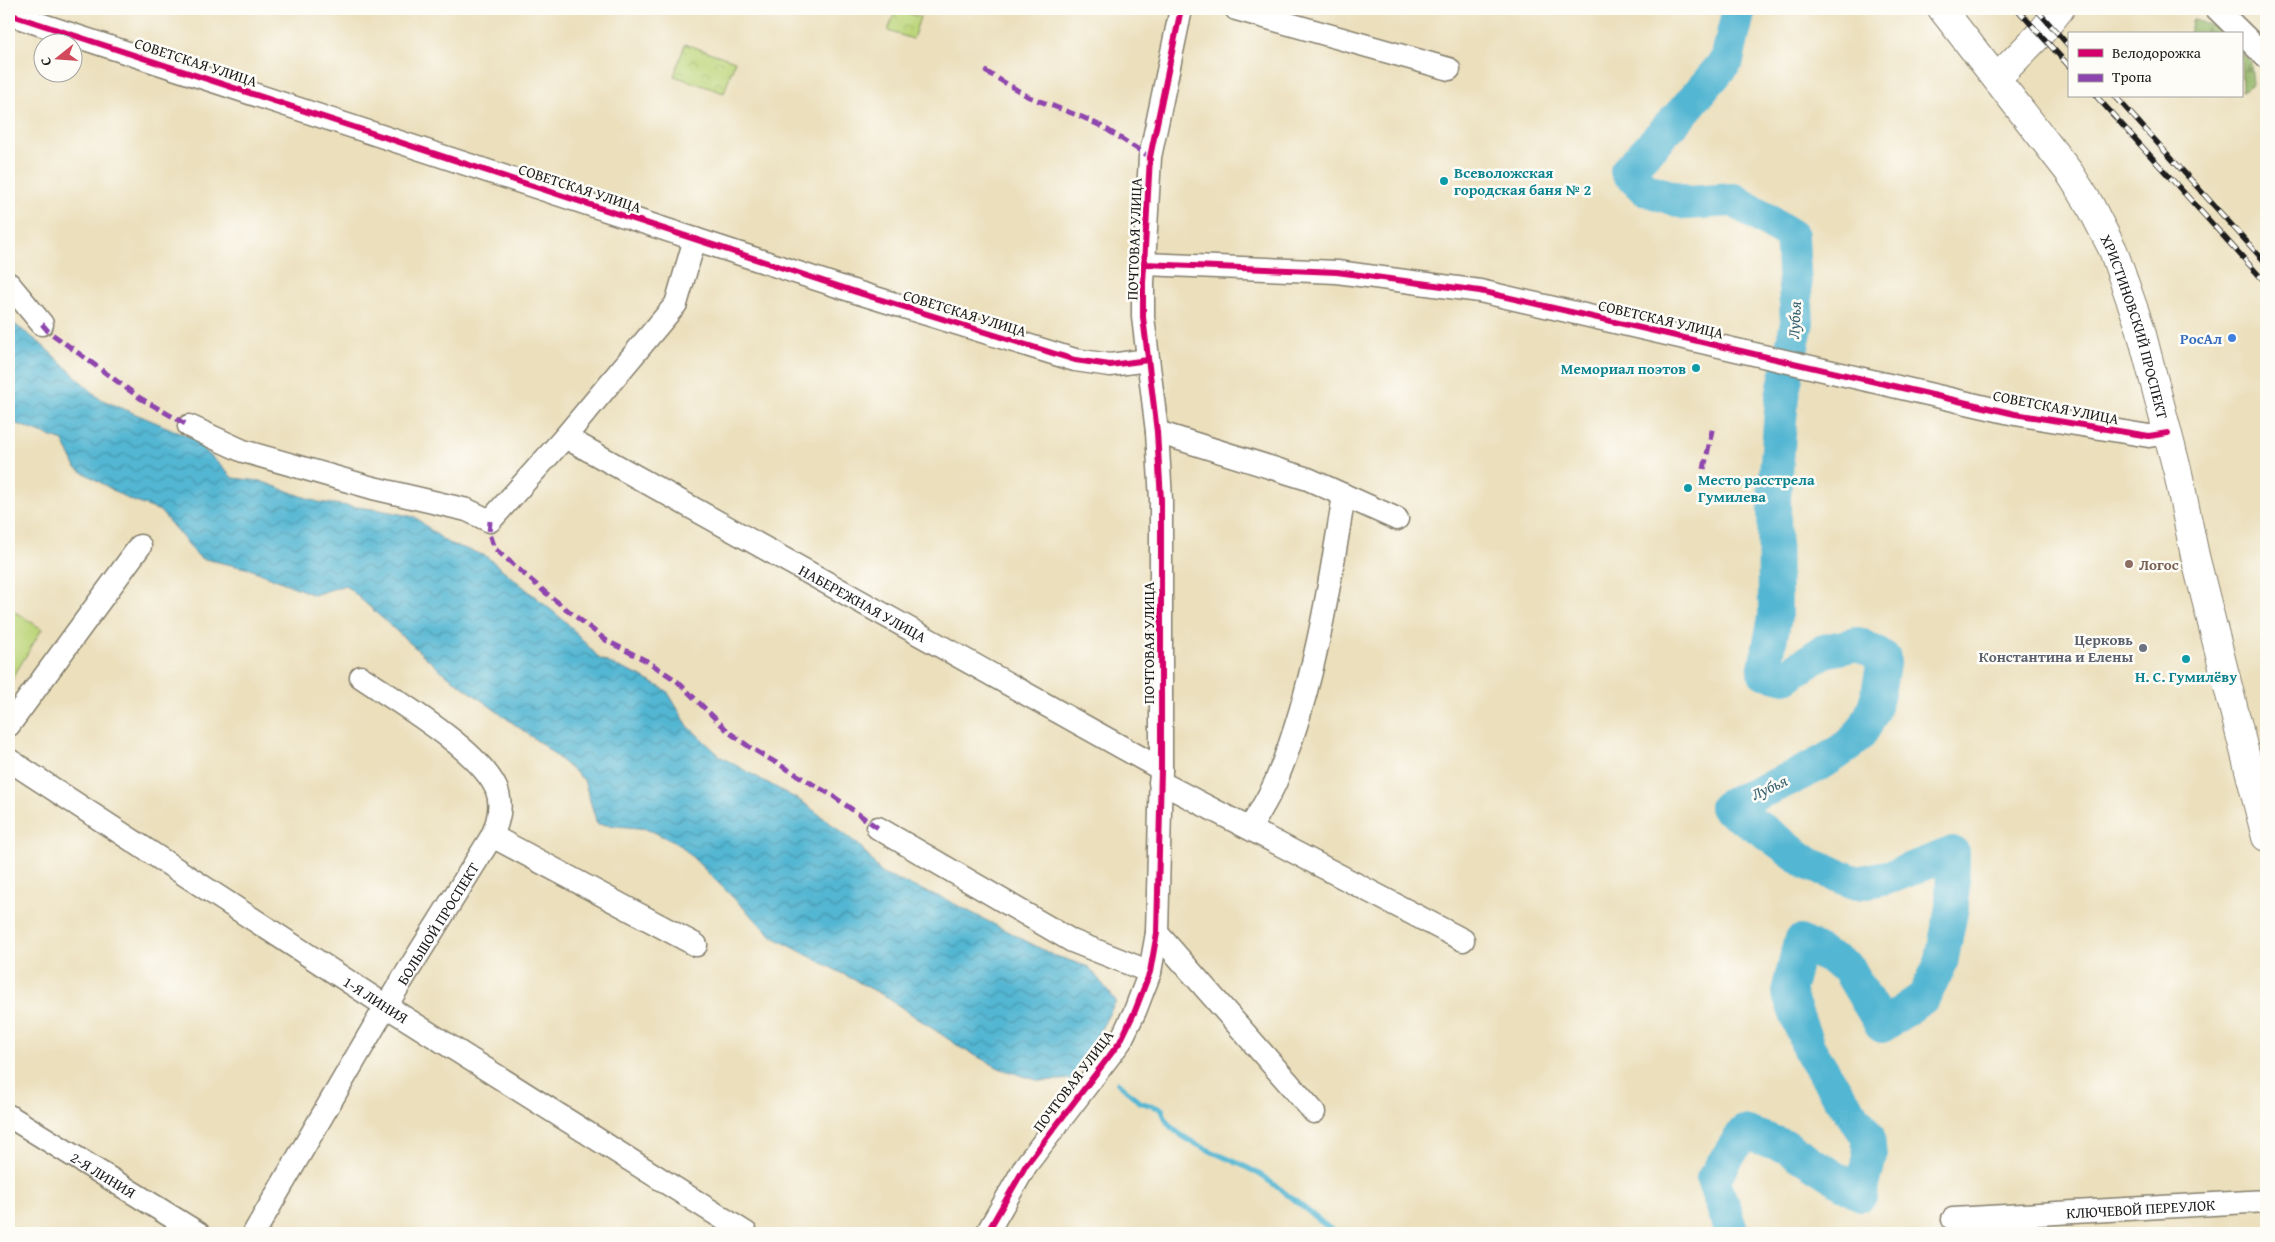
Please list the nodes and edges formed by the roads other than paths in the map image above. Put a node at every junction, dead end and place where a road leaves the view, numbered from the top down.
1 (1180, 9) edge
2 (1236, 9) edge
3 (1942, 9) edge
4 (2060, 9) edge
5 (2217, 9) edge
6 (9, 14) edge
7 (2240, 32) edge
8 (2242, 33) edge
9 (2266, 57) edge
10 (1449, 69) dead end
11 (1997, 78) junction
12 (695, 240) junction
13 (1144, 264) junction
14 (9, 284) edge
15 (42, 324) dead end
16 (1148, 360) junction
17 (189, 426) dead end
18 (1157, 432) junction
19 (2168, 433) junction
20 (565, 437) junction
21 (1344, 495) junction
22 (1397, 520) dead end
23 (140, 546) dead end
24 (361, 677) dead end
25 (9, 725) edge
26 (9, 760) edge
27 (1160, 775) junction
28 (878, 828) dead end
29 (1250, 828) junction
30 (492, 836) junction
31 (2266, 837) edge
32 (1157, 933) junction
33 (1463, 940) dead end
34 (696, 945) dead end
35 (1150, 972) junction
36 (386, 1006) junction
37 (1314, 1112) dead end
38 (9, 1116) edge
39 (2266, 1201) edge
40 (1953, 1219) dead end
41 (198, 1233) edge
42 (254, 1233) edge
43 (746, 1233) edge
44 (987, 1233) edge

1 - 13 street, ПОЧТОВАЯ УЛИЦА
2 - 10 street
3 - 11 street, ХРИСТИНОВСКИЙ ПРОСПЕКТ
4 - 11 street
5 - 7 street
6 - 12 street, СОВЕТСКАЯ УЛИЦА
8 - 9 street
11 - 19 street, ХРИСТИНОВСКИЙ ПРОСПЕКТ
12 - 16 street, СОВЕТСКАЯ УЛИЦА
12 - 20 street
13 - 16 street, ПОЧТОВАЯ УЛИЦА
13 - 19 street, СОВЕТСКАЯ УЛИЦА
14 - 15 street
16 - 18 street, ПОЧТОВАЯ УЛИЦА
17 - 20 street
18 - 21 street
18 - 27 street, ПОЧТОВАЯ УЛИЦА
19 - 31 street, ХРИСТИНОВСКИЙ ПРОСПЕКТ
20 - 27 street, НАБЕРЕЖНАЯ УЛИЦА
21 - 22 street
21 - 29 street
23 - 25 street
24 - 30 street, БОЛЬШОЙ ПРОСПЕКТ
26 - 36 street, 1-Я ЛИНИЯ
27 - 29 street, НАБЕРЕЖНАЯ УЛИЦА
27 - 32 street, ПОЧТОВАЯ УЛИЦА
28 - 35 street
29 - 33 street, НАБЕРЕЖНАЯ УЛИЦА
30 - 34 street
30 - 36 street, БОЛЬШОЙ ПРОСПЕКТ
32 - 35 street, ПОЧТОВАЯ УЛИЦА
32 - 37 street
35 - 44 street, ПОЧТОВАЯ УЛИЦА
36 - 42 street, БОЛЬШОЙ ПРОСПЕКТ
36 - 43 street, 1-Я ЛИНИЯ
38 - 41 street, 2-Я ЛИНИЯ
39 - 40 street, КЛЮЧЕВОЙ ПЕРЕУЛОК

